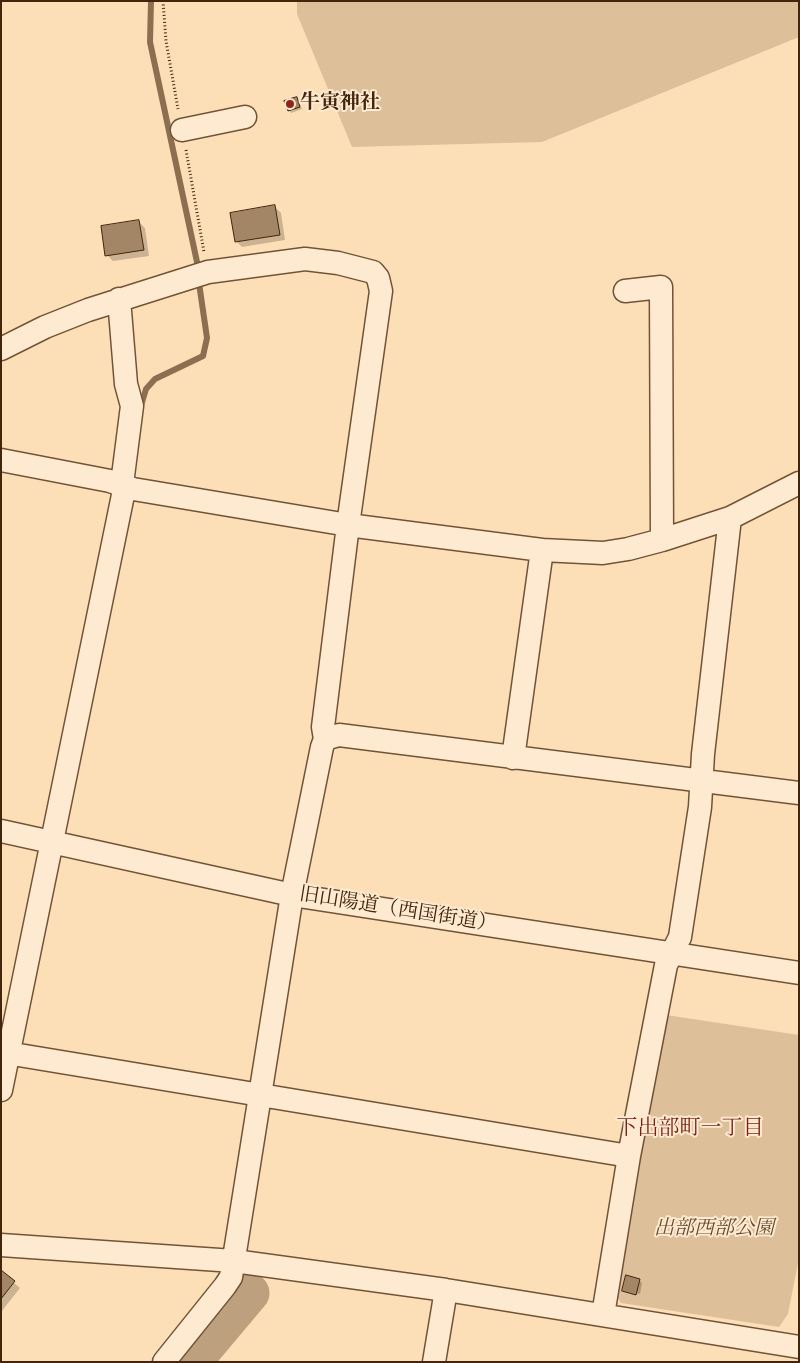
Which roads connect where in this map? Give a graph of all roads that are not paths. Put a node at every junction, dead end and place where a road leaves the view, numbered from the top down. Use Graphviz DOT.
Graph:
graph roads {
  1 [pos="244,118"];
  2 [pos="182,130"];
  3 [pos="625,291"];
  4 [pos="119,299"];
  5 [pos="1,349"];
  6 [pos="1,460"];
  7 [pos="799,483"];
  8 [pos="123,486"];
  9 [pos="730,518"];
  10 [pos="348,525"];
  11 [pos="662,540"];
  12 [pos="542,550"];
  13 [pos="325,739"];
  14 [pos="514,758"];
  15 [pos="702,781"];
  16 [pos="799,793"];
  17 [pos="1,832"];
  18 [pos="52,842"];
  19 [pos="292,895"];
  20 [pos="672,953"];
  21 [pos="799,973"];
  22 [pos="5,1052"];
  23 [pos="1,1090"];
  24 [pos="259,1094"];
  25 [pos="629,1156"];
  26 [pos="1,1245"];
  27 [pos="234,1261"];
  28 [pos="446,1290"];
  29 [pos="603,1315"];
  30 [pos="799,1349"];
  31 [pos="164,1362"];
  32 [pos="434,1362"];
  33 [pos="796,1362"];
  1 -- 2 [label="street"];
  3 -- 11 [label="street"];
  4 -- 5 [label="street"];
  4 -- 8 [label="street"];
  4 -- 10 [label="street"];
  6 -- 8 [label="street"];
  7 -- 9 [label="street"];
  8 -- 10 [label="street"];
  8 -- 18 [label="street"];
  9 -- 11 [label="street"];
  9 -- 15 [label="street"];
  10 -- 12 [label="street"];
  10 -- 13 [label="street"];
  11 -- 12 [label="street"];
  12 -- 14 [label="street"];
  13 -- 14 [label="street"];
  13 -- 19 [label="street"];
  14 -- 15 [label="street"];
  15 -- 16 [label="street"];
  15 -- 20 [label="street"];
  17 -- 18 [label="street, 旧山陽道（西国街道）"];
  18 -- 19 [label="street, 旧山陽道（西国街道）"];
  18 -- 22 [label="street"];
  19 -- 20 [label="street, 旧山陽道（西国街道）"];
  19 -- 24 [label="street"];
  20 -- 21 [label="street, 旧山陽道（西国街道）"];
  20 -- 25 [label="street"];
  22 -- 23 [label="street"];
  22 -- 24 [label="street"];
  24 -- 25 [label="street"];
  24 -- 27 [label="street"];
  25 -- 29 [label="street"];
  26 -- 27 [label="street"];
  27 -- 28 [label="street"];
  27 -- 31 [label="street"];
  28 -- 29 [label="street"];
  28 -- 32 [label="street"];
  29 -- 30 [label="street"];
  30 -- 33 [label="street"];
}
